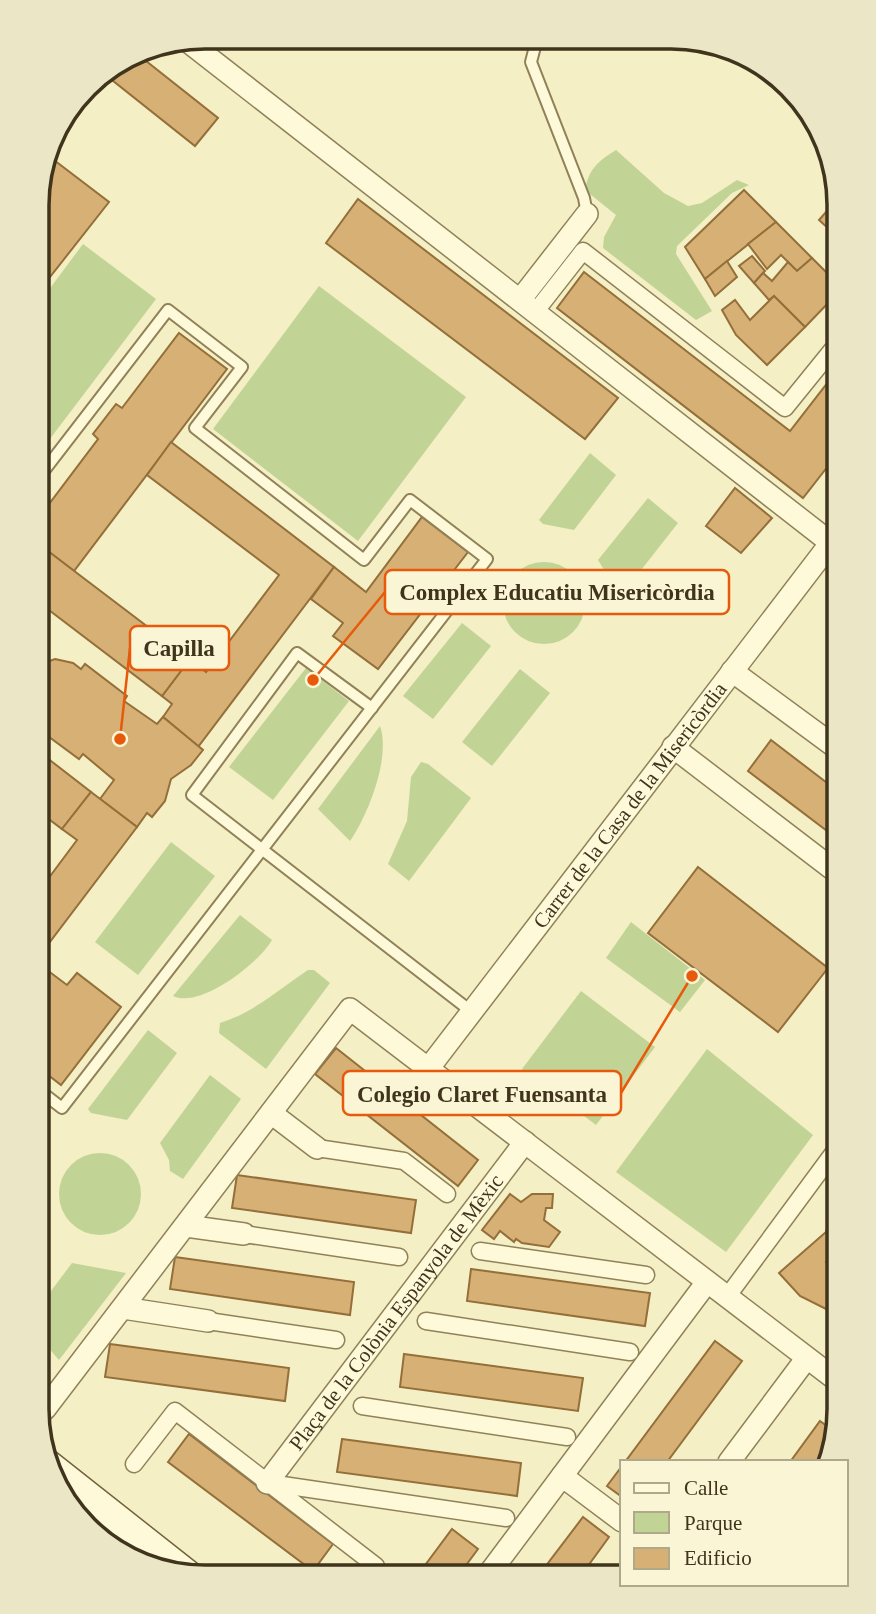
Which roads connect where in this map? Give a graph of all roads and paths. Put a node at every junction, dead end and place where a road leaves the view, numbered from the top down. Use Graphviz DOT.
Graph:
graph roads {
  1 [pos="198,49"];
  2 [pos="534,49"];
  3 [pos="587,214"];
  4 [pos="528,306"];
  5 [pos="827,356"];
  6 [pos="49,464"];
  7 [pos="827,538"];
  8 [pos="827,548"];
  9 [pos="732,671"];
  10 [pos="372,708"];
  11 [pos="827,741"];
  12 [pos="673,747"];
  13 [pos="262,850"];
  14 [pos="827,865"];
  15 [pos="471,1012"];
  16 [pos="428,1069"];
  17 [pos="49,1098"];
  18 [pos="271,1113"];
  19 [pos="525,1142"];
  20 [pos="317,1148"];
  21 [pos="827,1162"];
  22 [pos="447,1194"];
  23 [pos="186,1226"];
  24 [pos="244,1234"];
  25 [pos="480,1251"];
  26 [pos="399,1257"];
  27 [pos="646,1275"];
  28 [pos="707,1282"];
  29 [pos="727,1297"];
  30 [pos="122,1308"];
  31 [pos="208,1321"];
  32 [pos="426,1321"];
  33 [pos="336,1340"];
  34 [pos="630,1352"];
  35 [pos="806,1359"];
  36 [pos="827,1374"];
  37 [pos="49,1405"];
  38 [pos="362,1406"];
  39 [pos="567,1437"];
  40 [pos="730,1460"];
  41 [pos="134,1464"];
  42 [pos="562,1476"];
  43 [pos="67,1481"];
  44 [pos="267,1483"];
  45 [pos="506,1518"];
  46 [pos="620,1520"];
  47 [pos="165,1560"];
  48 [pos="375,1565"];
  49 [pos="496,1565"];
  1 -- 4 [label="street"];
  2 -- 3 [label="lane"];
  3 -- 4 [label="street"];
  4 -- 5 [label="street"];
  4 -- 7 [label="street"];
  6 -- 10 [label="lane"];
  8 -- 9 [label="street, Carrer de la Casa de la Misericòrdia"];
  9 -- 11 [label="street"];
  9 -- 12 [label="street, Carrer de la Casa de la Misericòrdia"];
  10 -- 13 [label="lane"];
  10 -- 13 [label="lane"];
  12 -- 14 [label="street"];
  12 -- 15 [label="street, Carrer de la Casa de la Misericòrdia"];
  13 -- 15 [label="lane"];
  13 -- 17 [label="lane"];
  15 -- 16 [label="street, Carrer de la Casa de la Misericòrdia"];
  16 -- 18 [label="street"];
  16 -- 19 [label="street"];
  18 -- 20 [label="street, Plaça de la Colònia Espanyola de Mèxic"];
  18 -- 23 [label="street"];
  19 -- 28 [label="street"];
  19 -- 44 [label="street, Plaça de la Colònia Espanyola de Mèxic"];
  20 -- 22 [label="street, Plaça de la Colònia Espanyola de Mèxic"];
  21 -- 29 [label="street"];
  23 -- 24 [label="street, Plaça de la Colònia Espanyola de Mèxic"];
  23 -- 30 [label="street"];
  24 -- 26 [label="street, Plaça de la Colònia Espanyola de Mèxic"];
  25 -- 27 [label="street, Plaça de la Colònia Espanyola de Mèxic"];
  28 -- 29 [label="street"];
  28 -- 42 [label="street"];
  29 -- 35 [label="street"];
  30 -- 31 [label="street, Plaça de la Colònia Espanyola de Mèxic"];
  30 -- 37 [label="street"];
  31 -- 33 [label="street, Plaça de la Colònia Espanyola de Mèxic"];
  32 -- 34 [label="street, Plaça de la Colònia Espanyola de Mèxic"];
  35 -- 36 [label="street"];
  35 -- 40 [label="street"];
  38 -- 39 [label="street, Plaça de la Colònia Espanyola de Mèxic"];
  41 -- 44 [label="street"];
  42 -- 46 [label="street"];
  42 -- 49 [label="street"];
  43 -- 47 [label="main road"];
  44 -- 45 [label="street"];
  44 -- 48 [label="street"];
}
